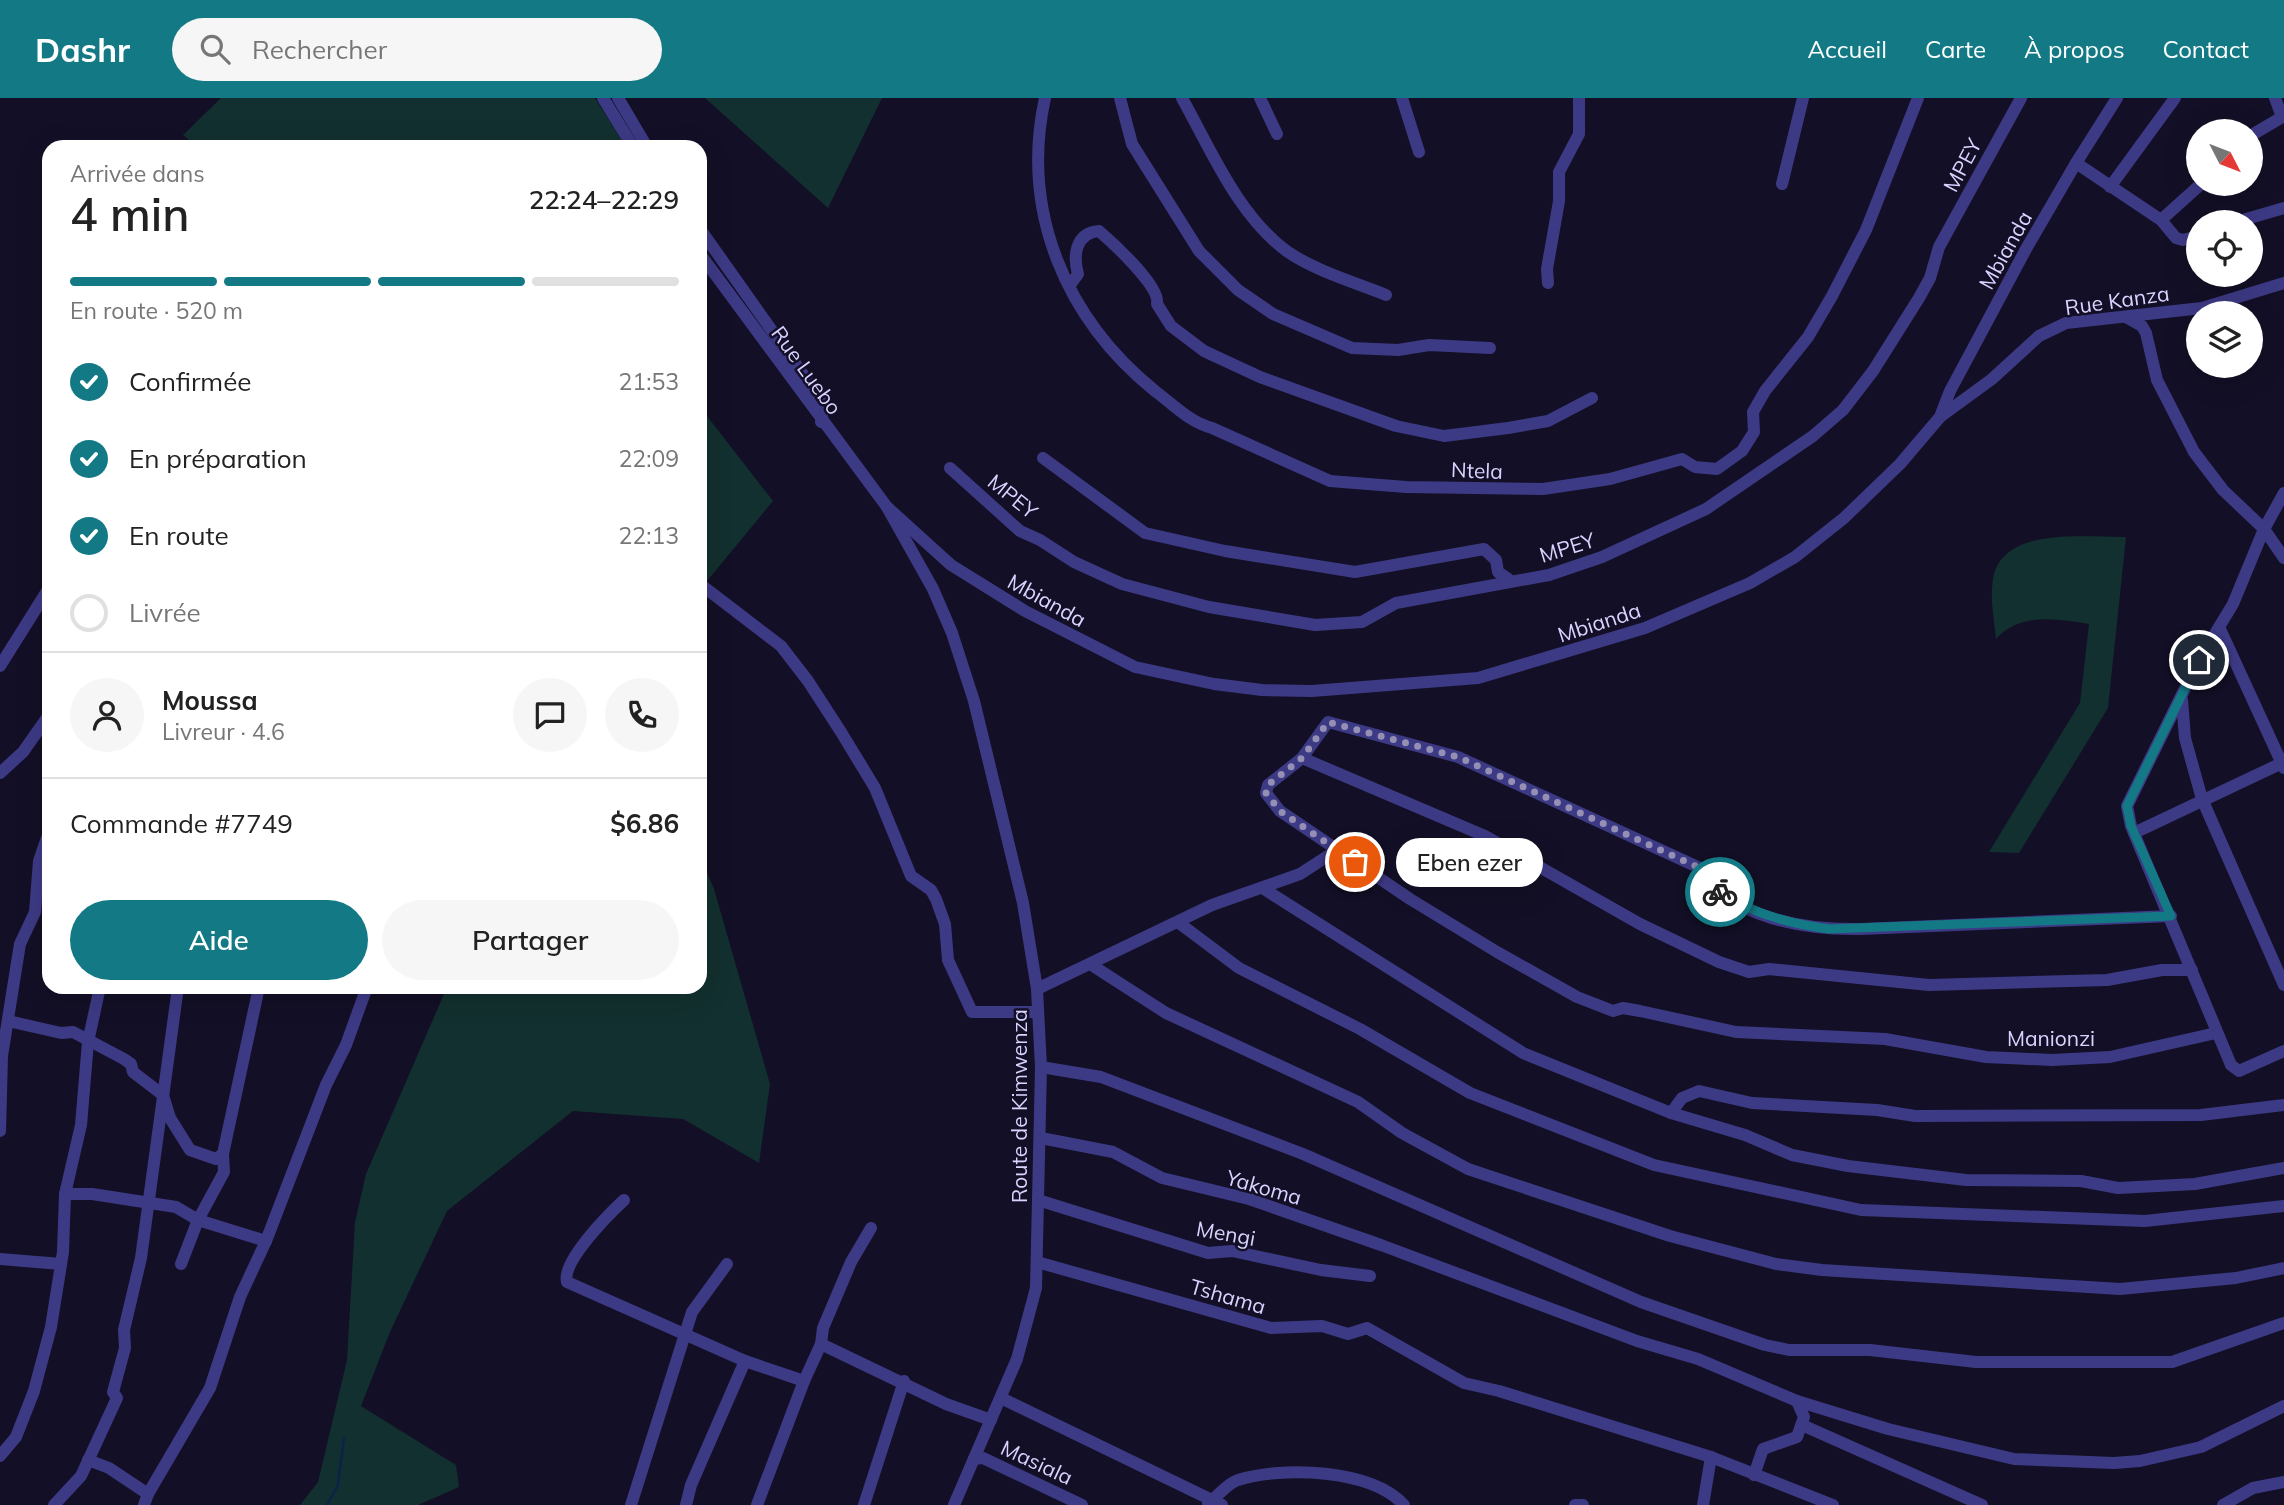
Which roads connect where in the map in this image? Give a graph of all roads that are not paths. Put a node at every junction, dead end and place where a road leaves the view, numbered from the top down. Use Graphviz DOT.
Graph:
graph roads {
  1 [pos="603,98"];
  2 [pos="618,98"];
  3 [pos="1045,98"];
  4 [pos="1120,98"];
  5 [pos="1182,98"];
  6 [pos="1260,98"];
  7 [pos="1402,98"];
  8 [pos="1579,98"];
  9 [pos="1803,98"];
  10 [pos="1918,98"];
  11 [pos="2021,98"];
  12 [pos="2118,98"];
  13 [pos="2175,98"];
  14 [pos="2275,98"];
  15 [pos="2283,116"];
  16 [pos="2263,128"];
  17 [pos="1277,134"];
  18 [pos="629,140"];
  19 [pos="643,140"];
  20 [pos="1419,152"];
  21 [pos="2076,163"];
  22 [pos="1782,184"];
  23 [pos="2109,187"];
  24 [pos="2188,196"];
  25 [pos="2284,208"];
  26 [pos="2263,214"];
  27 [pos="2161,220"];
  28 [pos="707,239"];
  29 [pos="2186,239"];
  30 [pos="707,264"];
  31 [pos="1548,283"];
  32 [pos="2284,283"];
  33 [pos="1070,285"];
  34 [pos="1386,295"];
  35 [pos="2126,317"];
  36 [pos="1490,348"];
  37 [pos="1592,398"];
  38 [pos="1940,417"];
  39 [pos="821,422"];
  40 [pos="1043,458"];
  41 [pos="950,468"];
  42 [pos="2284,493"];
  43 [pos="887,507"];
  44 [pos="2264,529"];
  45 [pos="2284,558"];
  46 [pos="1511,580"];
  47 [pos="707,589"];
  48 [pos="42,599"];
  49 [pos="2220,629"];
  50 [pos="0,666"];
  51 [pos="2182,700"];
  52 [pos="42,726"];
  53 [pos="1302,758"];
  54 [pos="2283,765"];
  55 [pos="0,773"];
  56 [pos="2202,799"];
  57 [pos="2134,833"];
  58 [pos="1337,850"];
  59 [pos="42,852"];
  60 [pos="1264,889"];
  61 [pos="2171,916"];
  62 [pos="1179,923"];
  63 [pos="1090,964"];
  64 [pos="2192,970"];
  65 [pos="2284,985"];
  66 [pos="1037,989"];
  67 [pos="98,994"];
  68 [pos="177,994"];
  69 [pos="258,994"];
  70 [pos="364,994"];
  71 [pos="1038,1012"];
  72 [pos="8,1021"];
  73 [pos="2216,1033"];
  74 [pos="88,1042"];
  75 [pos="2284,1051"];
  76 [pos="1041,1067"];
  77 [pos="163,1095"];
  78 [pos="1,1096"];
  79 [pos="2284,1105"];
  80 [pos="1671,1113"];
  81 [pos="0,1130"];
  82 [pos="1041,1138"];
  83 [pos="223,1154"];
  84 [pos="2284,1168"];
  85 [pos="65,1194"];
  86 [pos="624,1200"];
  87 [pos="1038,1200"];
  88 [pos="146,1202"];
  89 [pos="2284,1206"];
  90 [pos="198,1220"];
  91 [pos="871,1228"];
  92 [pos="266,1241"];
  93 [pos="0,1259"];
  94 [pos="1037,1262"];
  95 [pos="61,1264"];
  96 [pos="181,1264"];
  97 [pos="727,1264"];
  98 [pos="2284,1268"];
  99 [pos="1370,1276"];
  100 [pos="2284,1323"];
  101 [pos="683,1335"];
  102 [pos="821,1345"];
  103 [pos="745,1360"];
  104 [pos="804,1381"];
  105 [pos="904,1381"];
  106 [pos="1001,1398"];
  107 [pos="1797,1401"];
  108 [pos="2284,1406"];
  109 [pos="991,1420"];
  110 [pos="1802,1425"];
  111 [pos="0,1456"];
  112 [pos="1711,1457"];
  113 [pos="974,1459"];
  114 [pos="88,1460"];
  115 [pos="1754,1475"];
  116 [pos="2284,1482"];
  117 [pos="146,1500"];
  118 [pos="1213,1504"];
  119 [pos="54,1505"];
  120 [pos="631,1505"];
  121 [pos="686,1505"];
  122 [pos="757,1505"];
  123 [pos="864,1505"];
  124 [pos="954,1505"];
  125 [pos="1082,1505"];
  126 [pos="1404,1505"];
  127 [pos="1575,1505"];
  128 [pos="1583,1505"];
  129 [pos="1703,1505"];
  130 [pos="1833,1505"];
  131 [pos="1982,1505"];
  132 [pos="2223,1505"];
  1 -- 18 [label="street"];
  2 -- 19 [label="street"];
  3 -- 33 [label="street, Ntela"];
  4 -- 36 [label="street"];
  5 -- 34 [label="street"];
  6 -- 17 [label="street"];
  7 -- 20 [label="street"];
  8 -- 31 [label="street"];
  9 -- 22 [label="street"];
  10 -- 33 [label="street, Ntela"];
  11 -- 46 [label="street, MPEY"];
  12 -- 21 [label="street, Mbianda"];
  13 -- 23 [label="street"];
  14 -- 15 [label="street"];
  15 -- 16 [label="street"];
  21 -- 23 [label="street"];
  21 -- 38 [label="street, Mbianda"];
  23 -- 27 [label="street"];
  24 -- 27 [label="street"];
  25 -- 26 [label="street"];
  27 -- 29 [label="street"];
  28 -- 39 [label="street"];
  30 -- 39 [label="street, Rue Luebo"];
  32 -- 35 [label="street, Rue Kanza"];
  33 -- 37 [label="street"];
  35 -- 38 [label="street, Rue Kanza"];
  35 -- 44 [label="street"];
  38 -- 43 [label="street, Mbianda"];
  39 -- 43 [label="street, Rue Luebo"];
  40 -- 46 [label="street"];
  41 -- 46 [label="street, MPEY"];
  42 -- 44 [label="street"];
  43 -- 66 [label="street, Route de Kimwenza"];
  44 -- 45 [label="street"];
  44 -- 49 [label="street"];
  47 -- 71 [label="street"];
  48 -- 50 [label="street"];
  49 -- 51 [label="street"];
  49 -- 54 [label="street"];
  51 -- 56 [label="street"];
  51 -- 57 [label="street"];
  52 -- 55 [label="street"];
  53 -- 58 [label="street, Manionzi"];
  53 -- 61 [label="street"];
  53 -- 64 [label="street"];
  54 -- 56 [label="street"];
  56 -- 57 [label="street"];
  56 -- 65 [label="street"];
  57 -- 61 [label="street"];
  58 -- 60 [label="street"];
  58 -- 73 [label="street, Manionzi"];
  59 -- 72 [label="street"];
  60 -- 62 [label="street"];
  60 -- 80 [label="street"];
  61 -- 64 [label="street"];
  62 -- 63 [label="street"];
  62 -- 89 [label="street"];
  63 -- 66 [label="street"];
  63 -- 98 [label="street"];
  64 -- 73 [label="street"];
  66 -- 71 [label="street, Route de Kimwenza"];
  67 -- 74 [label="street"];
  68 -- 77 [label="street"];
  69 -- 83 [label="street"];
  70 -- 92 [label="street"];
  71 -- 76 [label="street, Route de Kimwenza"];
  72 -- 74 [label="street"];
  72 -- 78 [label="street"];
  73 -- 75 [label="street"];
  74 -- 77 [label="street"];
  74 -- 85 [label="street"];
  76 -- 82 [label="street, Route de Kimwenza"];
  76 -- 100 [label="street"];
  77 -- 83 [label="street"];
  77 -- 88 [label="street"];
  78 -- 81 [label="street"];
  79 -- 80 [label="street"];
  80 -- 84 [label="street"];
  82 -- 87 [label="street, Route de Kimwenza"];
  82 -- 107 [label="street, Yakoma"];
  83 -- 90 [label="street"];
  85 -- 88 [label="street"];
  85 -- 95 [label="street"];
  86 -- 101 [label="street"];
  87 -- 94 [label="street, Route de Kimwenza"];
  87 -- 99 [label="street, Mengi"];
  88 -- 90 [label="street"];
  88 -- 114 [label="street"];
  90 -- 92 [label="street"];
  90 -- 96 [label="street"];
  91 -- 102 [label="street"];
  92 -- 117 [label="street"];
  93 -- 95 [label="street"];
  94 -- 106 [label="street, Route de Kimwenza"];
  94 -- 112 [label="street, Tshama"];
  95 -- 111 [label="street"];
  97 -- 101 [label="street"];
  101 -- 103 [label="street"];
  101 -- 120 [label="street"];
  102 -- 104 [label="street"];
  102 -- 105 [label="street"];
  103 -- 104 [label="street"];
  103 -- 121 [label="street"];
  104 -- 122 [label="street"];
  105 -- 109 [label="street"];
  105 -- 123 [label="street"];
  106 -- 109 [label="street, Route de Kimwenza"];
  106 -- 118 [label="street"];
  107 -- 108 [label="street, Yakoma"];
  107 -- 110 [label="street"];
  109 -- 113 [label="street, Route de Kimwenza"];
  110 -- 115 [label="street"];
  110 -- 131 [label="street"];
  112 -- 115 [label="street, Tshama"];
  112 -- 129 [label="street"];
  113 -- 124 [label="street, Route de Kimwenza"];
  113 -- 125 [label="street, Masiala"];
  114 -- 117 [label="street"];
  114 -- 119 [label="street"];
  115 -- 130 [label="street, Tshama"];
  116 -- 132 [label="street"];
  118 -- 126 [label="street"];
  127 -- 128 [label="street"];
}
